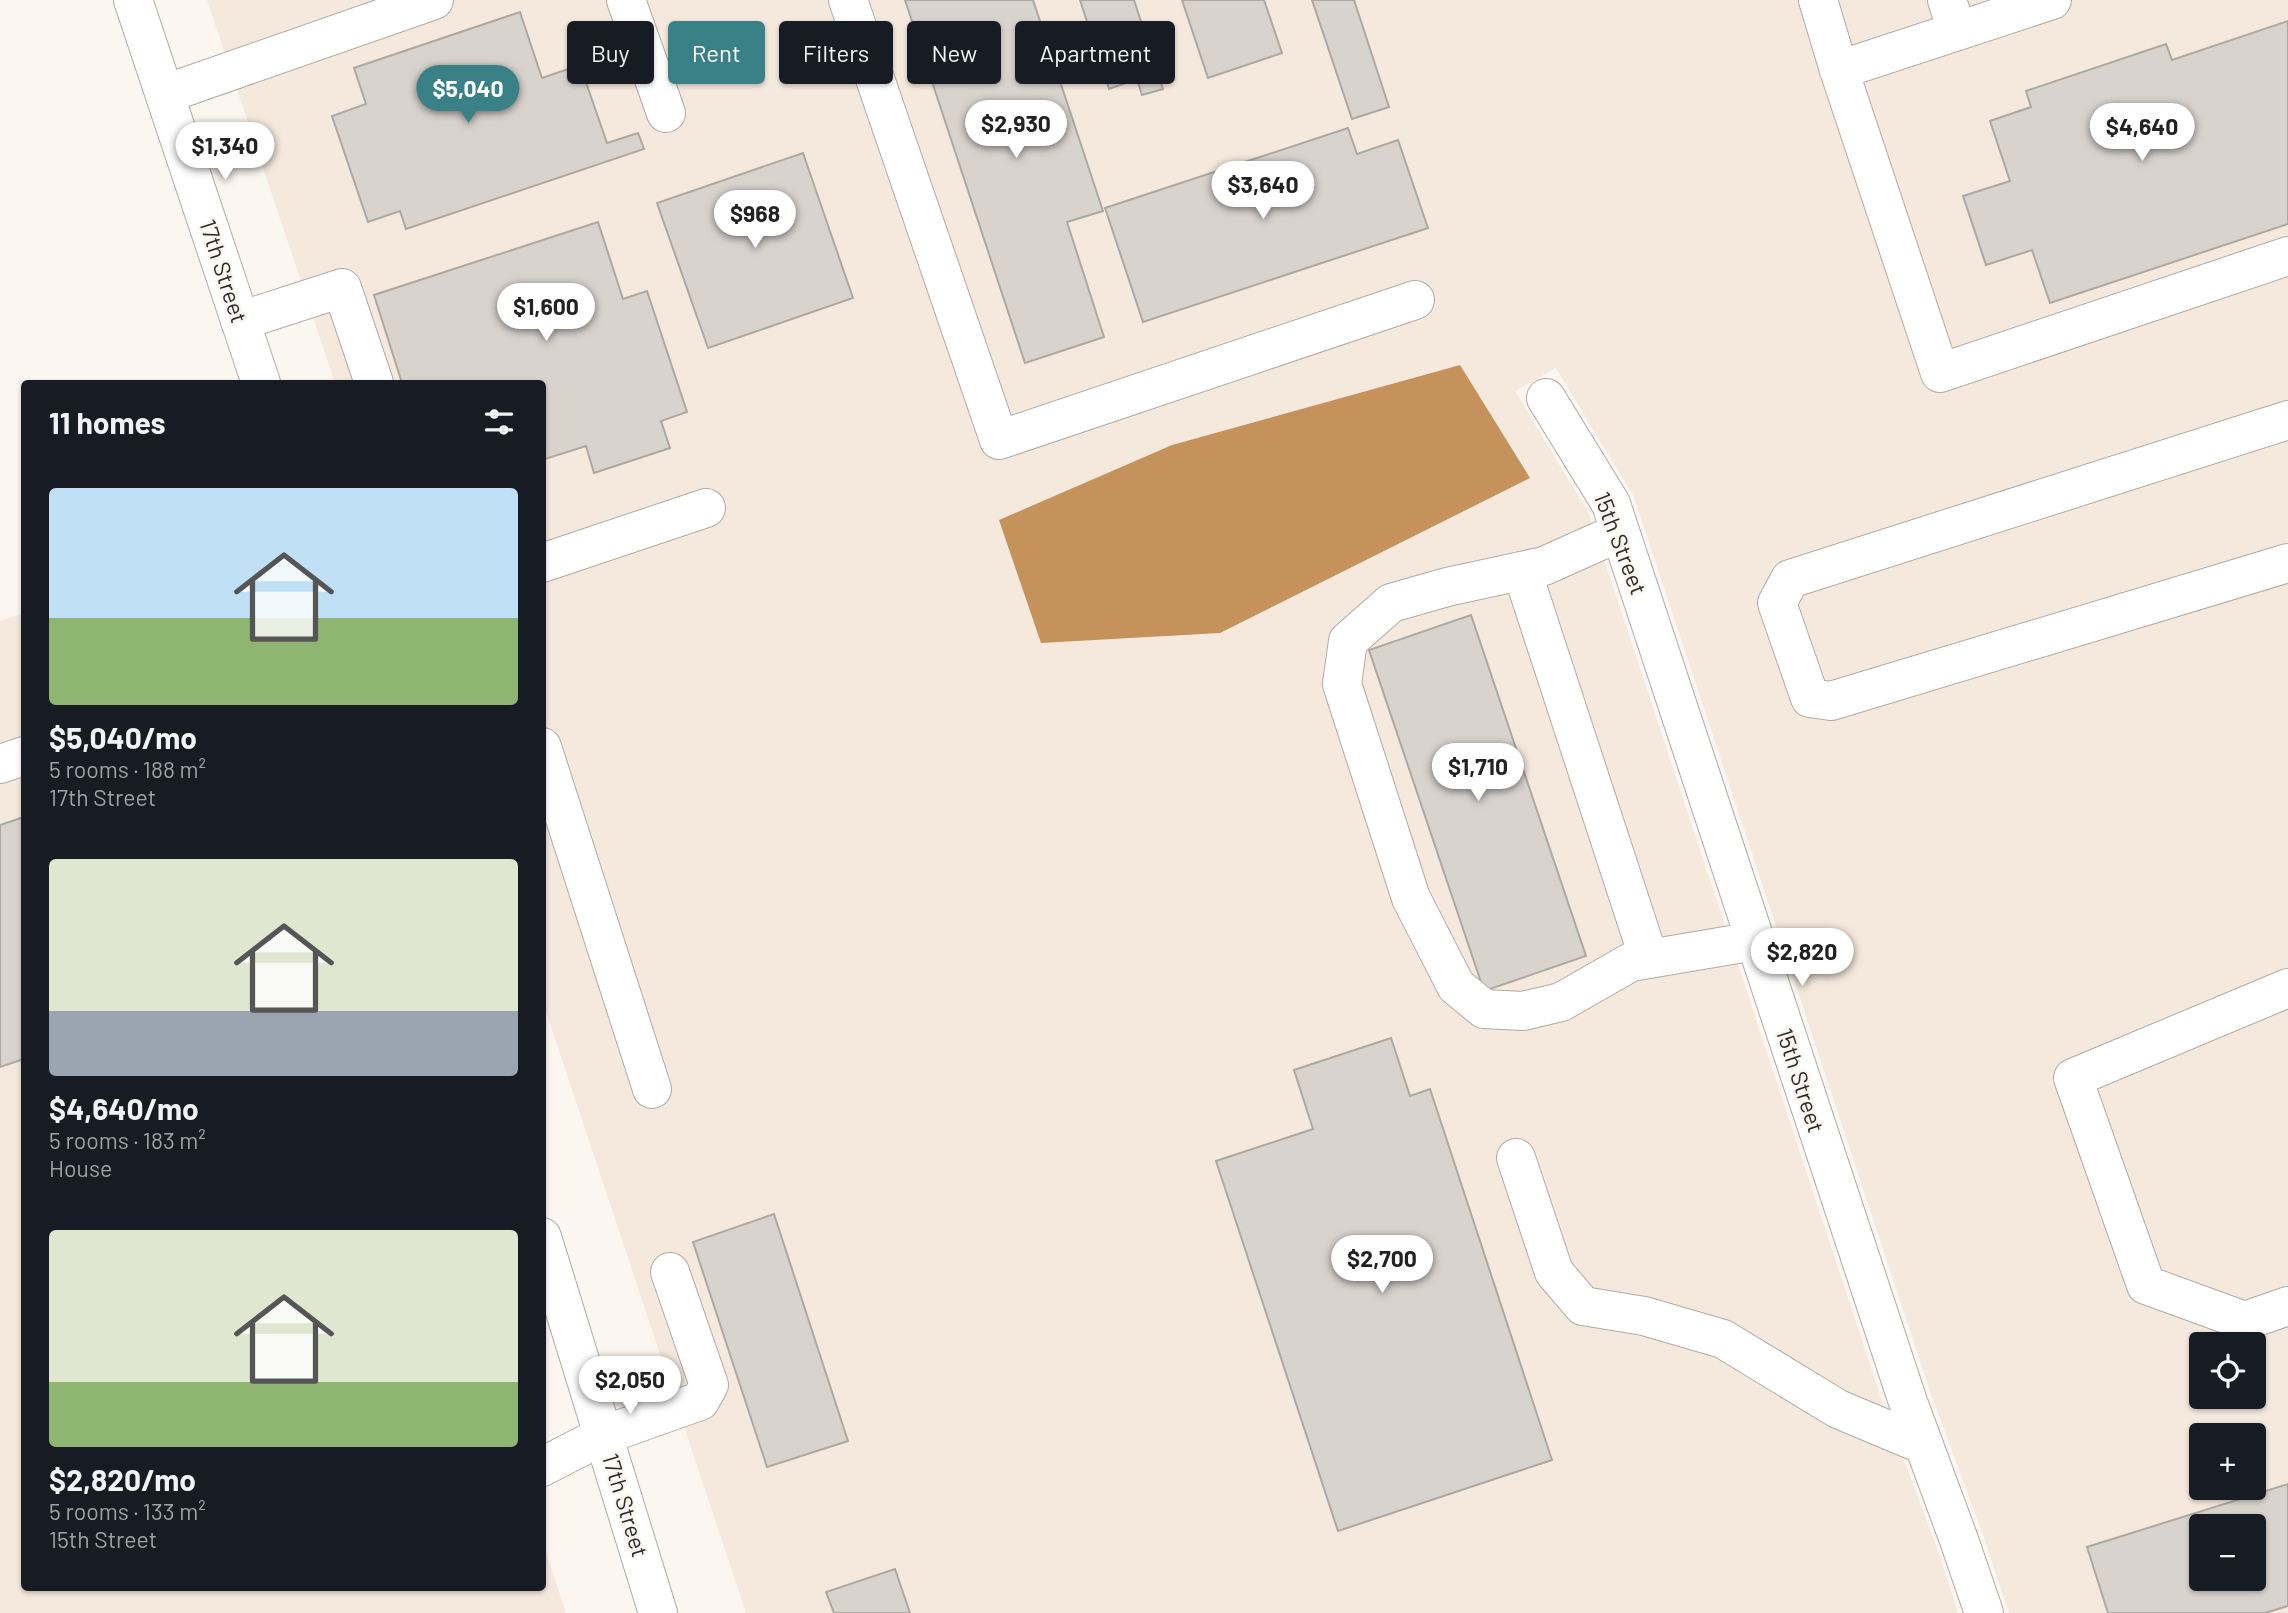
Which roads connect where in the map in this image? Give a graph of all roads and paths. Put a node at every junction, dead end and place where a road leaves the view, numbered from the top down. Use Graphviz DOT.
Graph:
graph roads {
  1 [pos="133,0"];
  2 [pos="434,0"];
  3 [pos="626,0"];
  4 [pos="848,0"];
  5 [pos="1818,0"];
  6 [pos="2052,0"];
  7 [pos="1952,16"];
  8 [pos="1839,70"];
  9 [pos="165,94"];
  10 [pos="666,113"];
  11 [pos="2288,256"];
  12 [pos="1415,300"];
  13 [pos="240,321"];
  14 [pos="260,380"];
  15 [pos="373,380"];
  16 [pos="1546,398"];
  17 [pos="2288,420"];
  18 [pos="706,508"];
  19 [pos="1620,532"];
  20 [pos="546,562"];
  21 [pos="2288,563"];
  22 [pos="1522,570"];
  23 [pos="21,757"];
  24 [pos="546,759"];
  25 [pos="0,764"];
  26 [pos="1755,941"];
  27 [pos="1649,959"];
  28 [pos="2288,988"];
  29 [pos="652,1089"];
  30 [pos="1516,1158"];
  31 [pos="546,1250"];
  32 [pos="670,1272"];
  33 [pos="2288,1307"];
  34 [pos="604,1435"];
  35 [pos="1924,1445"];
  36 [pos="546,1464"];
  37 [pos="658,1613"];
  38 [pos="1983,1613"];
  1 -- 9 [label="street, 17th Street"];
  2 -- 9 [label="street"];
  3 -- 10 [label="street"];
  4 -- 12 [label="street"];
  5 -- 8 [label="street"];
  6 -- 7 [label="street"];
  7 -- 8 [label="street"];
  8 -- 11 [label="street"];
  9 -- 13 [label="street, 17th Street"];
  13 -- 14 [label="street, 17th Street"];
  13 -- 15 [label="street"];
  16 -- 19 [label="street, 15th Street"];
  17 -- 21 [label="street"];
  18 -- 20 [label="street"];
  19 -- 22 [label="street"];
  19 -- 26 [label="street, 15th Street"];
  22 -- 27 [label="street"];
  22 -- 27 [label="street"];
  23 -- 25 [label="street"];
  24 -- 29 [label="street"];
  26 -- 27 [label="street"];
  26 -- 35 [label="street, 15th Street"];
  28 -- 33 [label="street"];
  30 -- 35 [label="street"];
  31 -- 34 [label="street, 17th Street"];
  32 -- 34 [label="street"];
  34 -- 36 [label="street"];
  34 -- 37 [label="street, 17th Street"];
  35 -- 38 [label="street, 15th Street"];
}
